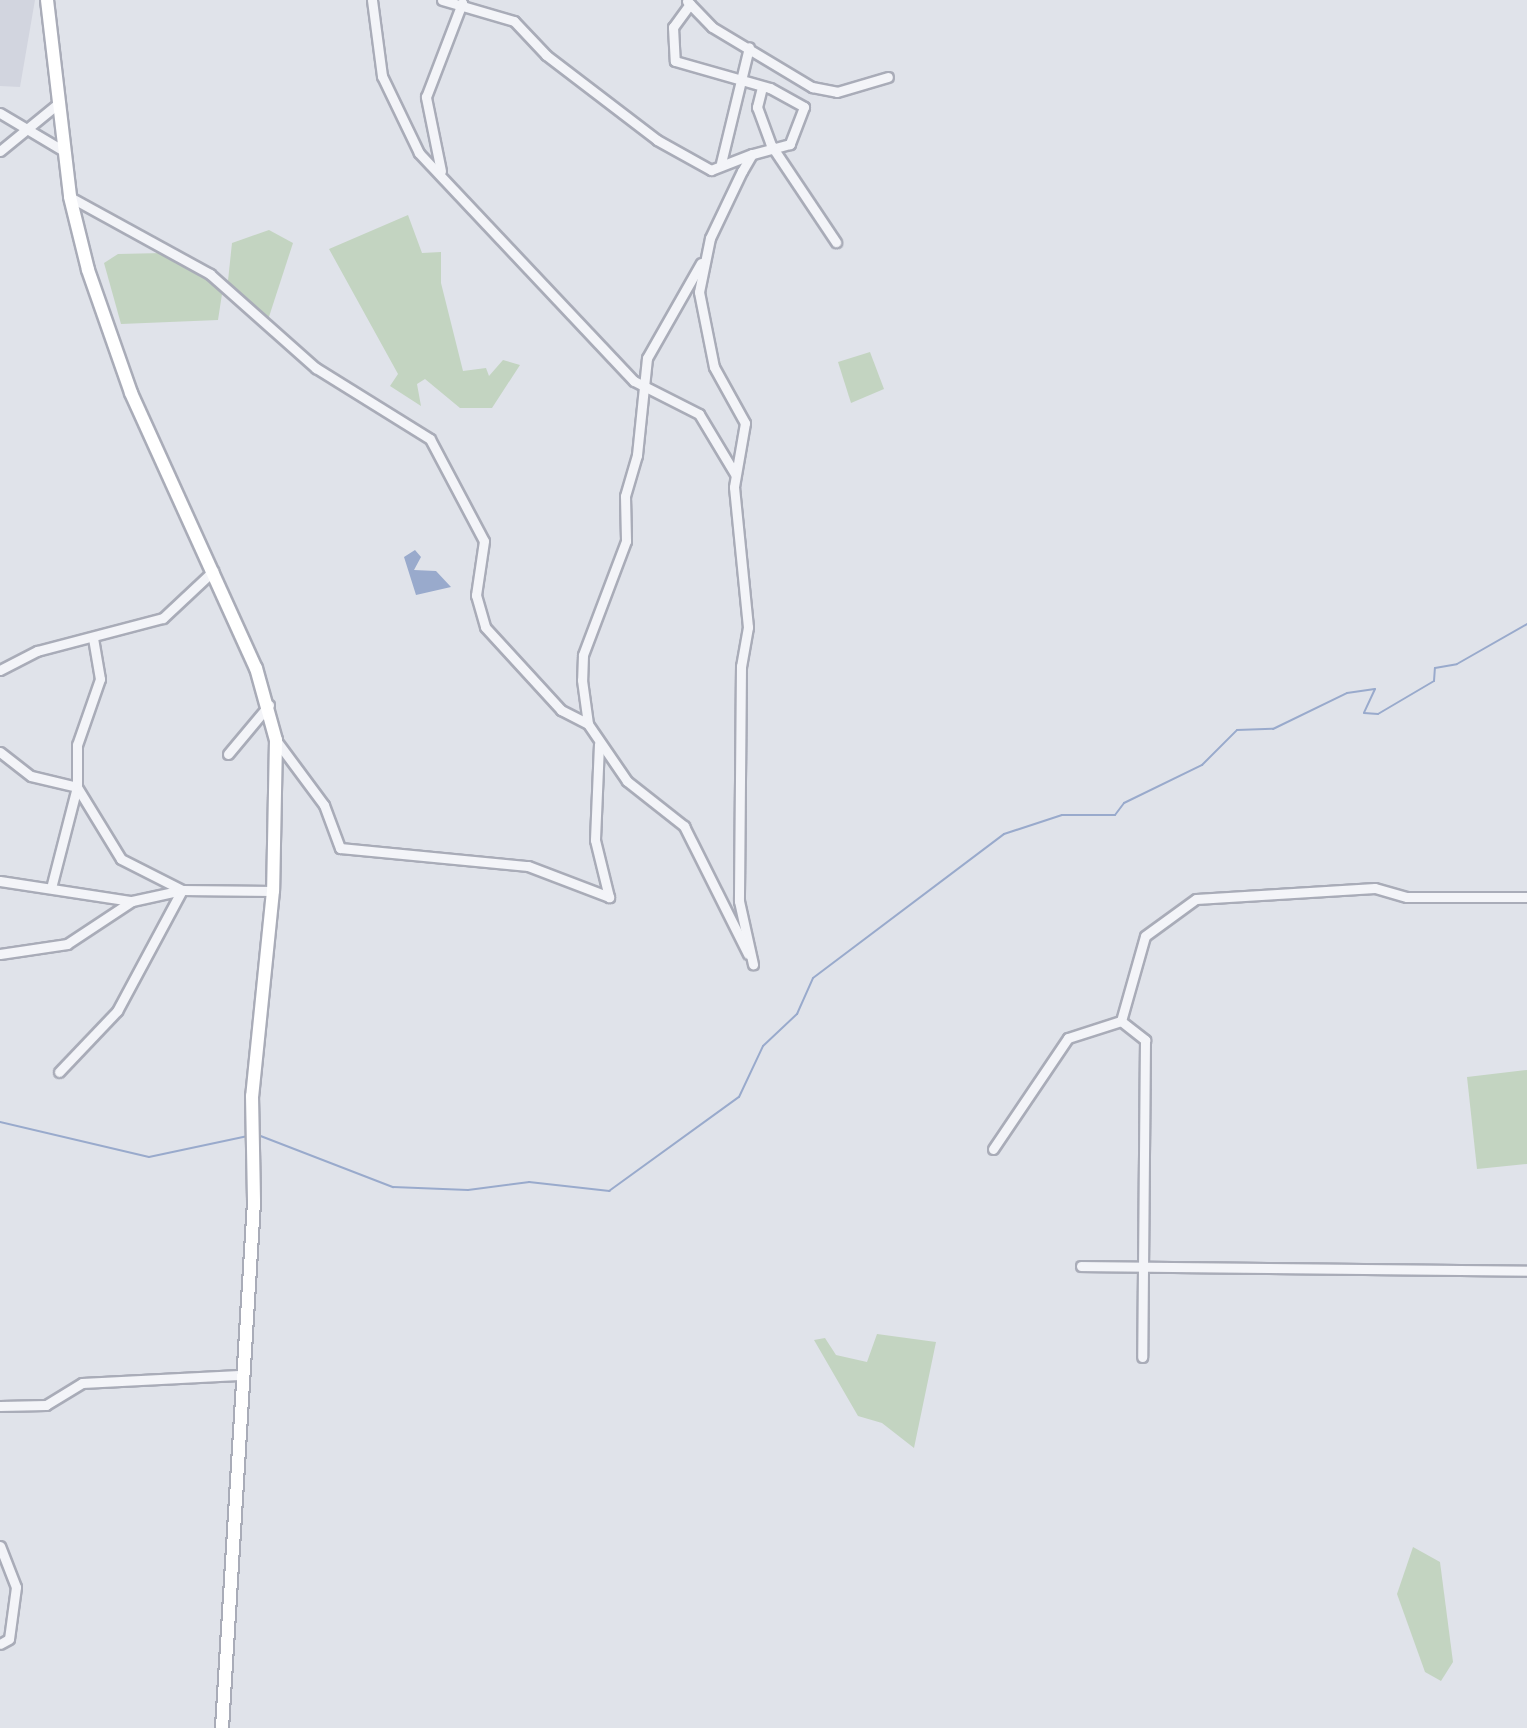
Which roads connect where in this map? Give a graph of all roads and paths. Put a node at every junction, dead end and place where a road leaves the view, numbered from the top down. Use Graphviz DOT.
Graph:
graph roads {
  1 [pos="47,0"];
  2 [pos="372,0"];
  3 [pos="442,0"];
  4 [pos="688,2"];
  5 [pos="462,3"];
  6 [pos="749,47"];
  7 [pos="888,77"];
  8 [pos="739,83"];
  9 [pos="762,87"];
  10 [pos="60,102"];
  11 [pos="0,113"];
  12 [pos="21,129"];
  13 [pos="771,145"];
  14 [pos="0,151"];
  15 [pos="64,151"];
  16 [pos="752,154"];
  17 [pos="721,163"];
  18 [pos="442,175"];
  19 [pos="70,197"];
  20 [pos="836,242"];
  21 [pos="704,260"];
  22 [pos="642,384"];
  23 [pos="736,474"];
  24 [pos="213,571"];
  25 [pos="93,638"];
  26 [pos="0,670"];
  27 [pos="269,705"];
  28 [pos="588,724"];
  29 [pos="276,740"];
  30 [pos="599,743"];
  31 [pos="0,752"];
  32 [pos="228,754"];
  33 [pos="77,787"];
  34 [pos="0,881"];
  35 [pos="51,888"];
  36 [pos="182,890"];
  37 [pos="273,891"];
  38 [pos="1527,897"];
  39 [pos="132,901"];
  40 [pos="0,954"];
  41 [pos="1121,1021"];
  42 [pos="59,1072"];
  43 [pos="993,1149"];
  44 [pos="1081,1266"];
  45 [pos="1143,1267"];
  46 [pos="1527,1271"];
  47 [pos="1142,1357"];
  48 [pos="239,1375"];
  49 [pos="0,1406"];
  50 [pos="0,1546"];
  51 [pos="0,1644"];
  52 [pos="222,1728"];
  1 -- 10 [label="street"];
  2 -- 18 [label="street"];
  3 -- 5 [label="street"];
  4 -- 6 [label="street"];
  4 -- 8 [label="street"];
  5 -- 17 [label="street"];
  5 -- 18 [label="street"];
  6 -- 7 [label="street"];
  6 -- 8 [label="street"];
  8 -- 9 [label="street"];
  8 -- 17 [label="street"];
  9 -- 13 [label="street"];
  9 -- 13 [label="street"];
  10 -- 12 [label="street"];
  10 -- 15 [label="street"];
  11 -- 12 [label="street"];
  12 -- 14 [label="street"];
  12 -- 15 [label="street"];
  13 -- 16 [label="street"];
  13 -- 20 [label="street"];
  15 -- 19 [label="street"];
  16 -- 17 [label="street"];
  16 -- 21 [label="street"];
  18 -- 22 [label="street"];
  19 -- 24 [label="street"];
  19 -- 28 [label="street"];
  21 -- 22 [label="street"];
  21 -- 23 [label="street"];
  22 -- 23 [label="street"];
  22 -- 28 [label="street"];
  23 -- 30 [label="street"];
  24 -- 25 [label="street"];
  24 -- 27 [label="street"];
  25 -- 26 [label="street"];
  25 -- 33 [label="street"];
  27 -- 29 [label="street"];
  27 -- 32 [label="street"];
  28 -- 30 [label="street"];
  29 -- 30 [label="street"];
  29 -- 37 [label="street"];
  31 -- 33 [label="street"];
  33 -- 35 [label="street"];
  33 -- 36 [label="street"];
  34 -- 35 [label="street"];
  35 -- 39 [label="street"];
  36 -- 37 [label="street"];
  36 -- 39 [label="street"];
  36 -- 42 [label="street"];
  37 -- 48 [label="street"];
  38 -- 41 [label="street"];
  39 -- 40 [label="street"];
  41 -- 43 [label="street"];
  41 -- 45 [label="street"];
  44 -- 45 [label="street"];
  45 -- 46 [label="street"];
  45 -- 47 [label="street"];
  48 -- 49 [label="street"];
  48 -- 52 [label="street"];
  50 -- 51 [label="street"];
}
